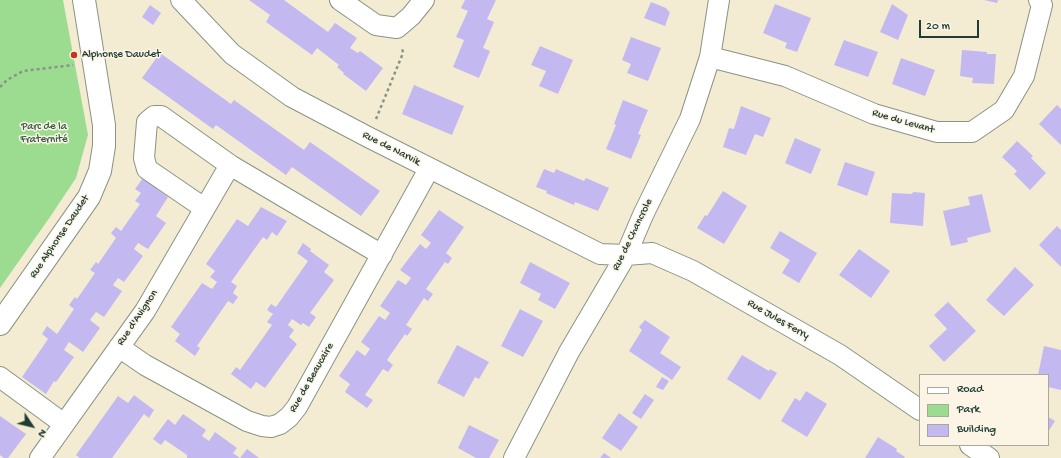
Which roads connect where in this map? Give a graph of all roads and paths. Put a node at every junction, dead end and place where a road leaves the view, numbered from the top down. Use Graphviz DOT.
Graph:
graph roads {
  1 [pos="84,0"];
  2 [pos="181,0"];
  3 [pos="340,0"];
  4 [pos="424,0"];
  5 [pos="719,0"];
  6 [pos="1039,0"];
  7 [pos="397,28"];
  8 [pos="710,57"];
  9 [pos="94,63"];
  10 [pos="0,87"];
  11 [pos="368,138"];
  12 [pos="230,165"];
  13 [pos="429,169"];
  14 [pos="204,208"];
  15 [pos="382,255"];
  16 [pos="626,255"];
  17 [pos="0,324"];
  18 [pos="120,347"];
  19 [pos="0,377"];
  20 [pos="919,409"];
  21 [pos="64,424"];
  22 [pos="971,446"];
  23 [pos="40,458"];
  24 [pos="514,458"];
  25 [pos="989,458"];
  1 -- 9 [label="street, Rue Alphonse Daudet"];
  2 -- 11 [label="street, Rue de Narvik"];
  3 -- 7 [label="street"];
  4 -- 7 [label="street"];
  5 -- 8 [label="street, Rue de Chancrole"];
  6 -- 8 [label="street, Rue du Levant"];
  7 -- 11 [label="path"];
  8 -- 16 [label="street, Rue de Chancrole"];
  9 -- 10 [label="path"];
  9 -- 17 [label="street, Rue Alphonse Daudet"];
  11 -- 13 [label="street, Rue de Narvik"];
  12 -- 14 [label="street, Rue d'Avignon"];
  12 -- 14 [label="street"];
  12 -- 15 [label="street"];
  13 -- 15 [label="street, Rue de Beaucaire"];
  13 -- 16 [label="street, Rue de Narvik"];
  14 -- 18 [label="street, Rue d'Avignon"];
  15 -- 18 [label="street, Rue de Beaucaire"];
  16 -- 20 [label="street, Rue Jules Ferry"];
  16 -- 24 [label="street, Rue de Chancrole"];
  18 -- 21 [label="street, Rue d'Avignon"];
  19 -- 21 [label="street"];
  21 -- 23 [label="street, Rue d'Avignon"];
  22 -- 25 [label="street"];
}
